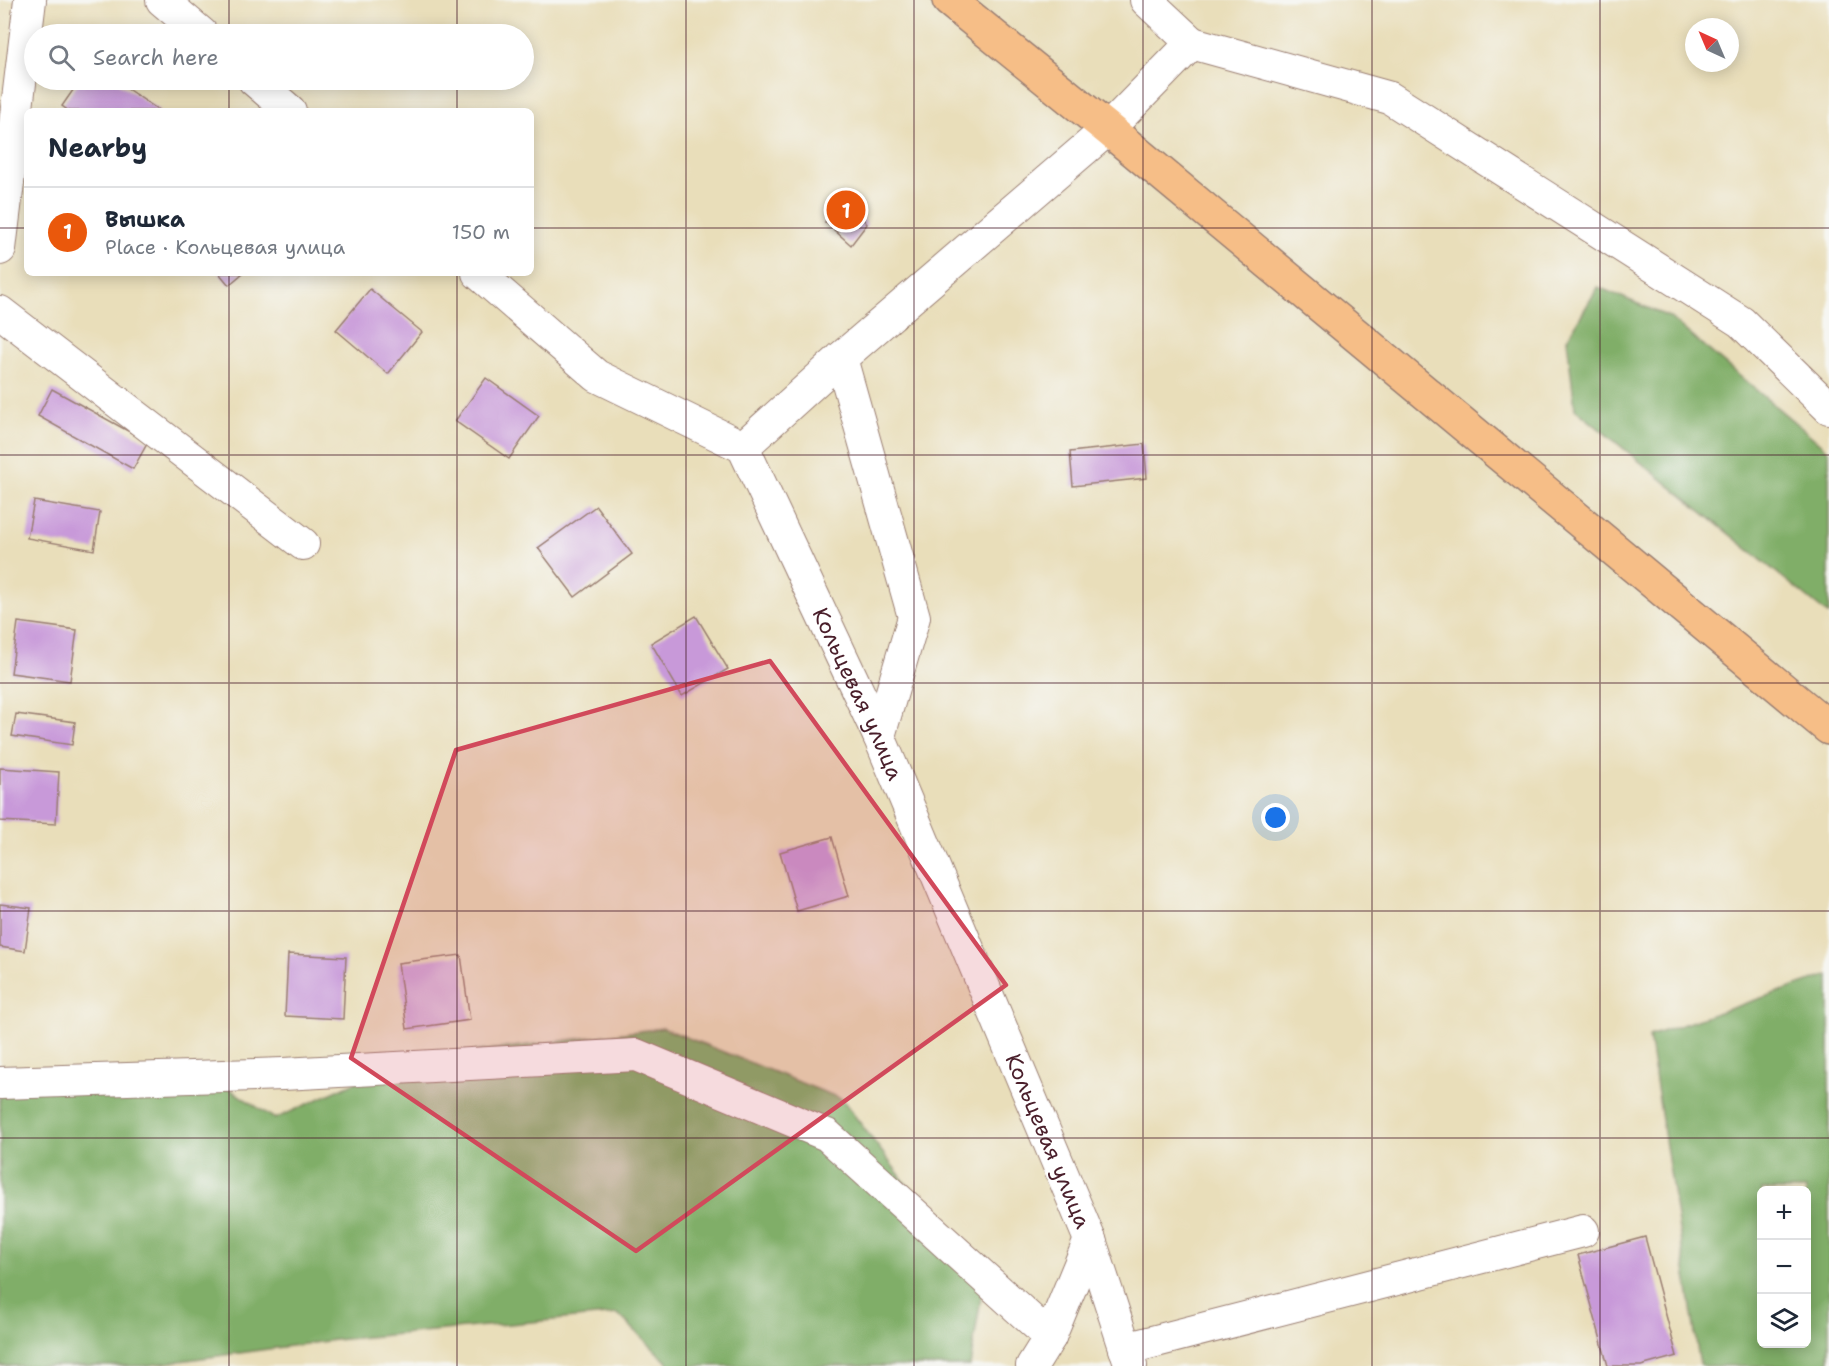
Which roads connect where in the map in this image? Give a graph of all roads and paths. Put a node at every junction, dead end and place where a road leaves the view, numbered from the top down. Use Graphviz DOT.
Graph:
graph roads {
  1 [pos="30,0"];
  2 [pos="162,0"];
  3 [pos="949,0"];
  4 [pos="1146,0"];
  5 [pos="27,24"];
  6 [pos="190,24"];
  7 [pos="1192,43"];
  8 [pos="24,50"];
  9 [pos="266,90"];
  10 [pos="287,108"];
  11 [pos="1108,129"];
  12 [pos="0,249"];
  13 [pos="481,276"];
  14 [pos="0,312"];
  15 [pos="841,358"];
  16 [pos="1829,408"];
  17 [pos="743,447"];
  18 [pos="303,544"];
  19 [pos="1829,728"];
  20 [pos="879,736"];
  21 [pos="0,1083"];
  22 [pos="1583,1231"];
  23 [pos="1090,1240"];
  24 [pos="1050,1337"];
  25 [pos="1128,1358"];
  26 [pos="1032,1366"];
  1 -- 5 [label="street"];
  2 -- 6 [label="street"];
  3 -- 11 [label="highway"];
  4 -- 7 [label="street"];
  7 -- 11 [label="street"];
  7 -- 16 [label="street"];
  8 -- 12 [label="street"];
  9 -- 10 [label="street"];
  11 -- 15 [label="street"];
  11 -- 19 [label="highway"];
  13 -- 17 [label="street"];
  14 -- 18 [label="street"];
  15 -- 17 [label="street"];
  15 -- 20 [label="street"];
  17 -- 20 [label="street, Кольцевая улица"];
  20 -- 23 [label="street, Кольцевая улица"];
  21 -- 24 [label="street"];
  22 -- 25 [label="street"];
  23 -- 24 [label="street, Кольцевая улица"];
  23 -- 25 [label="street, Кольцевая улица"];
  24 -- 26 [label="street, Кольцевая улица"];
}
